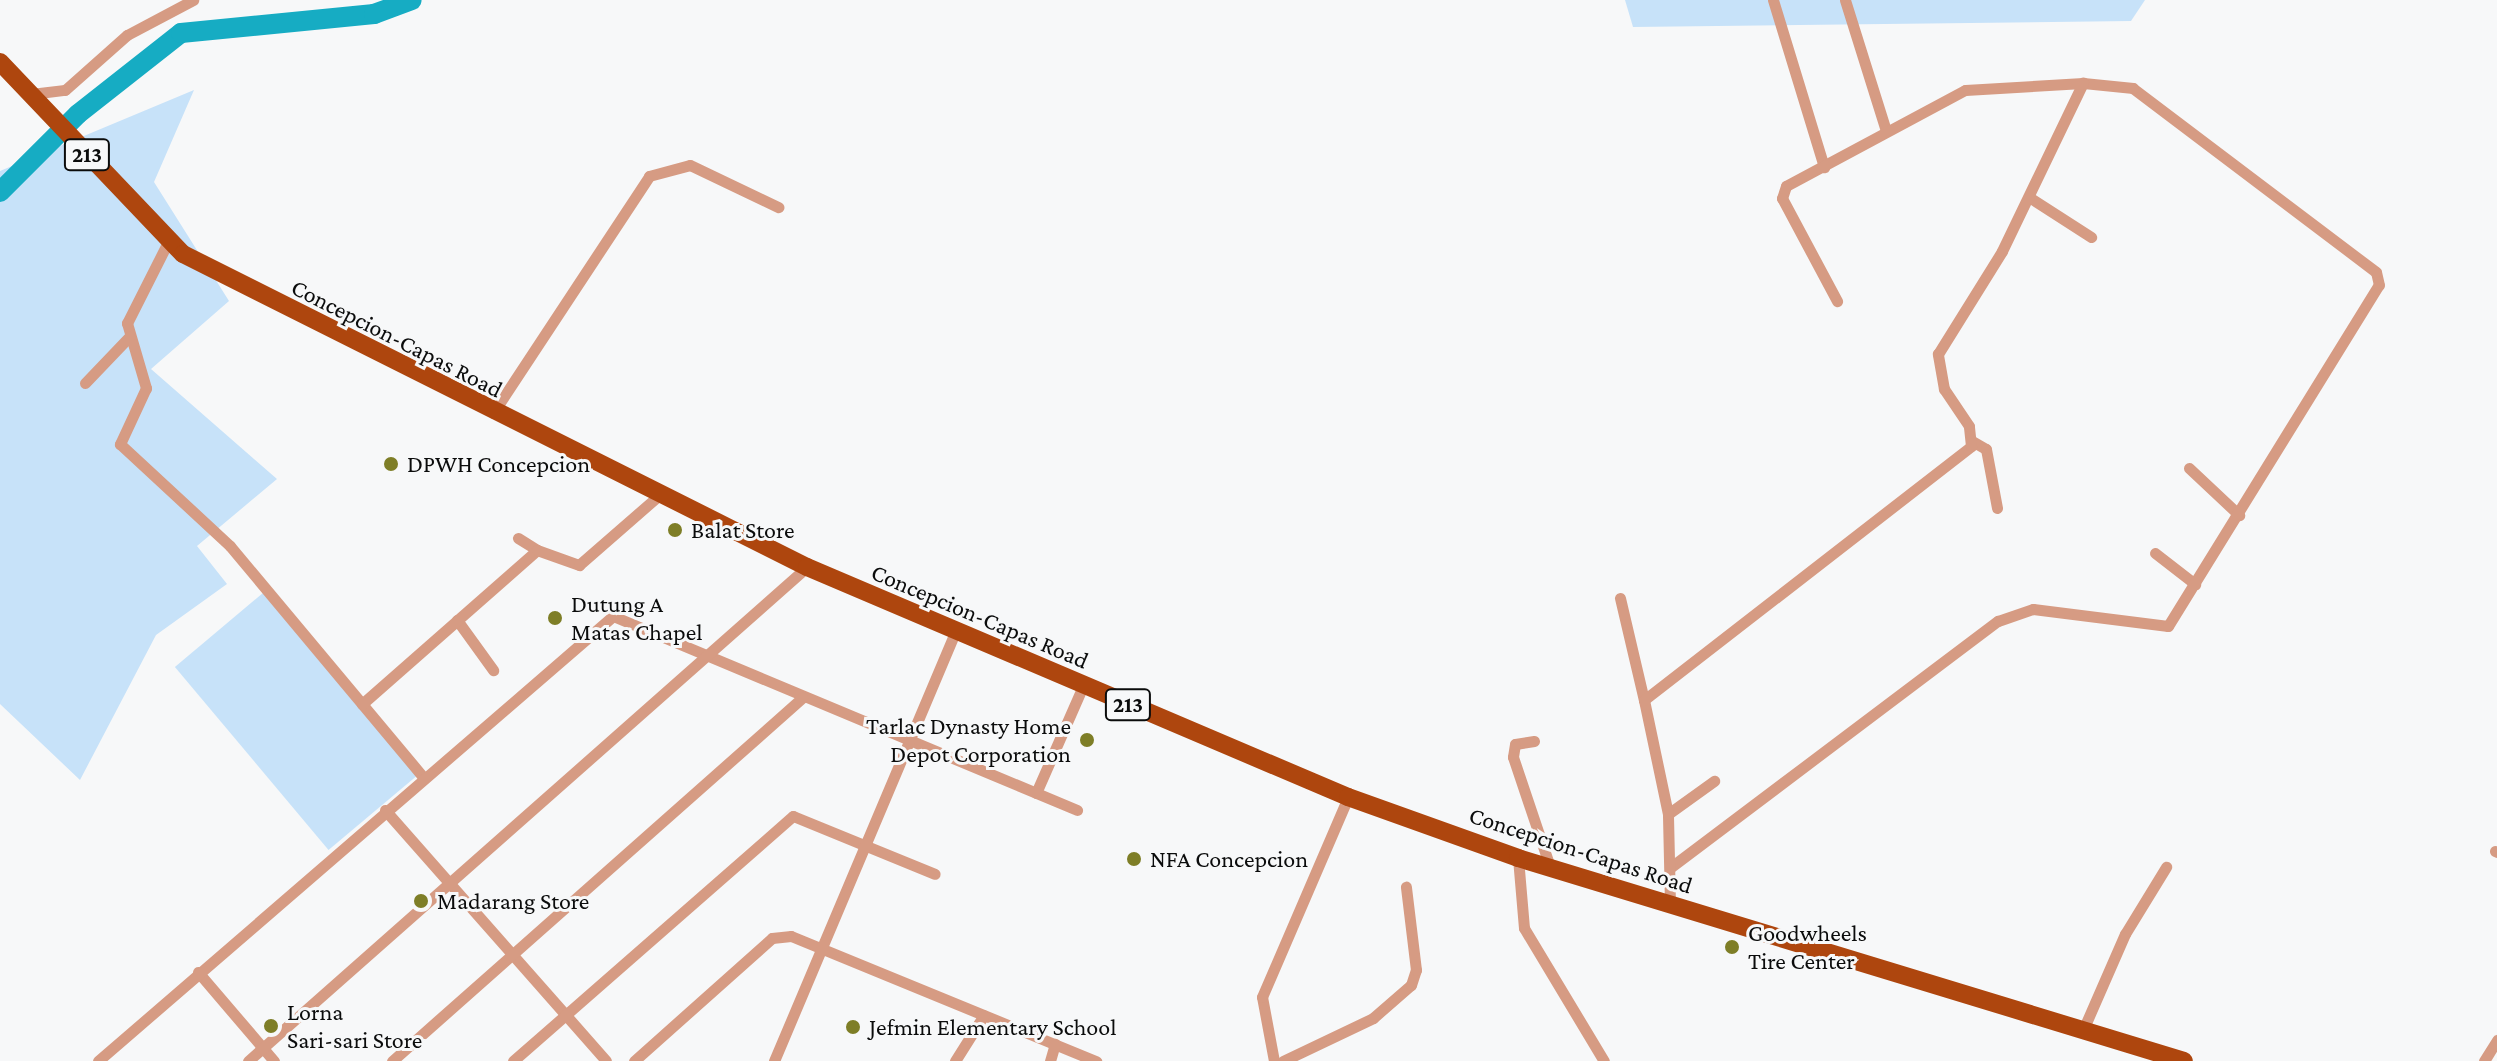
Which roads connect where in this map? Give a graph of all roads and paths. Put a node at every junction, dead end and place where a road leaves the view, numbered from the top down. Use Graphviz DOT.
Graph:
graph roads {
  1 [pos="193,0"];
  2 [pos="1773,0"];
  3 [pos="1845,0"];
  4 [pos="0,62"];
  5 [pos="2083,83"];
  6 [pos="35,99"];
  7 [pos="1886,131"];
  8 [pos="1824,167"];
  9 [pos="2029,197"];
  10 [pos="778,207"];
  11 [pos="2091,237"];
  12 [pos="168,242"];
  13 [pos="1837,301"];
  14 [pos="129,337"];
  15 [pos="85,383"];
  16 [pos="493,413"];
  17 [pos="1972,441"];
  18 [pos="2189,468"];
  19 [pos="657,497"];
  20 [pos="1997,508"];
  21 [pos="2239,515"];
  22 [pos="518,538"];
  23 [pos="537,550"];
  24 [pos="2155,553"];
  25 [pos="807,567"];
  26 [pos="2195,584"];
  27 [pos="1620,598"];
  28 [pos="457,620"];
  29 [pos="955,632"];
  30 [pos="707,652"];
  31 [pos="493,670"];
  32 [pos="1083,686"];
  33 [pos="802,698"];
  34 [pos="1644,700"];
  35 [pos="362,704"];
  36 [pos="910,741"];
  37 [pos="1534,741"];
  38 [pos="423,777"];
  39 [pos="1714,781"];
  40 [pos="1036,793"];
  41 [pos="1348,797"];
  42 [pos="385,810"];
  43 [pos="1077,810"];
  44 [pos="1668,814"];
  45 [pos="864,844"];
  46 [pos="1518,858"];
  47 [pos="1550,867"];
  48 [pos="1671,867"];
  49 [pos="2166,867"];
  50 [pos="935,874"];
  51 [pos="449,883"];
  52 [pos="1406,887"];
  53 [pos="1670,904"];
  54 [pos="824,949"];
  55 [pos="513,955"];
  56 [pos="198,972"];
  57 [pos="566,1014"];
  58 [pos="984,1015"];
  59 [pos="2083,1030"];
  60 [pos="2497,1040"];
  61 [pos="1055,1044"];
  62 [pos="262,1049"];
  63 [pos="2151,1056"];
  64 [pos="98,1061"];
  65 [pos="248,1061"];
  66 [pos="274,1061"];
  67 [pos="392,1061"];
  68 [pos="513,1061"];
  69 [pos="606,1061"];
  70 [pos="634,1061"];
  71 [pos="774,1061"];
  72 [pos="956,1061"];
  73 [pos="1050,1061"];
  74 [pos="1096,1061"];
  75 [pos="1274,1061"];
  76 [pos="1283,1061"];
  77 [pos="1604,1061"];
  78 [pos="2184,1061"];
  79 [pos="2484,1061"];
  1 -- 6 [label="street"];
  2 -- 8 [label="street"];
  3 -- 7 [label="street"];
  4 -- 6 [label="main road, Concepcion-Capas Road / 213"];
  5 -- 7 [label="street"];
  5 -- 9 [label="street"];
  5 -- 21 [label="street"];
  6 -- 12 [label="main road, Concepcion-Capas Road / 213"];
  7 -- 8 [label="street"];
  8 -- 13 [label="street"];
  9 -- 11 [label="street"];
  9 -- 17 [label="street"];
  10 -- 16 [label="street"];
  12 -- 14 [label="street"];
  12 -- 16 [label="main road, Concepcion-Capas Road / 213"];
  14 -- 15 [label="street"];
  14 -- 35 [label="street"];
  16 -- 19 [label="main road, Concepcion-Capas Road / 213"];
  17 -- 20 [label="street"];
  17 -- 34 [label="street"];
  18 -- 21 [label="street"];
  19 -- 23 [label="street"];
  19 -- 25 [label="main road, Concepcion-Capas Road / 213"];
  21 -- 26 [label="street"];
  22 -- 23 [label="street"];
  23 -- 28 [label="street"];
  24 -- 26 [label="street"];
  25 -- 29 [label="main road, Concepcion-Capas Road / 213"];
  25 -- 30 [label="street"];
  26 -- 48 [label="street"];
  27 -- 34 [label="street"];
  28 -- 31 [label="street"];
  28 -- 35 [label="street"];
  29 -- 32 [label="main road, Concepcion-Capas Road / 213"];
  29 -- 36 [label="street"];
  30 -- 33 [label="street"];
  30 -- 38 [label="street"];
  30 -- 51 [label="street"];
  32 -- 40 [label="street"];
  32 -- 41 [label="main road, Concepcion-Capas Road / 213"];
  33 -- 36 [label="street"];
  33 -- 55 [label="street"];
  34 -- 44 [label="street"];
  35 -- 38 [label="street"];
  36 -- 40 [label="street"];
  36 -- 45 [label="street"];
  37 -- 47 [label="street"];
  38 -- 42 [label="street"];
  39 -- 44 [label="street"];
  40 -- 43 [label="street"];
  41 -- 46 [label="main road, Concepcion-Capas Road / 213"];
  41 -- 75 [label="street"];
  42 -- 51 [label="street"];
  42 -- 56 [label="street"];
  44 -- 48 [label="street"];
  45 -- 50 [label="street"];
  45 -- 54 [label="street"];
  45 -- 57 [label="street"];
  46 -- 47 [label="main road, Concepcion-Capas Road / 213"];
  46 -- 77 [label="street"];
  47 -- 53 [label="main road, Concepcion-Capas Road / 213"];
  48 -- 53 [label="street"];
  49 -- 59 [label="street"];
  51 -- 55 [label="street"];
  51 -- 62 [label="street"];
  52 -- 76 [label="street"];
  53 -- 59 [label="main road, Concepcion-Capas Road / 213"];
  54 -- 58 [label="street"];
  54 -- 70 [label="street"];
  54 -- 71 [label="street"];
  55 -- 57 [label="street"];
  55 -- 67 [label="street"];
  56 -- 62 [label="street"];
  56 -- 64 [label="street"];
  57 -- 68 [label="street"];
  57 -- 69 [label="street"];
  58 -- 61 [label="street"];
  58 -- 72 [label="street"];
  59 -- 63 [label="main road, Concepcion-Capas Road / 213"];
  60 -- 79 [label="street"];
  61 -- 73 [label="street"];
  61 -- 74 [label="street"];
  62 -- 65 [label="street"];
  62 -- 66 [label="street"];
  63 -- 78 [label="main road, Concepcion-Capas Road / 213"];
}
